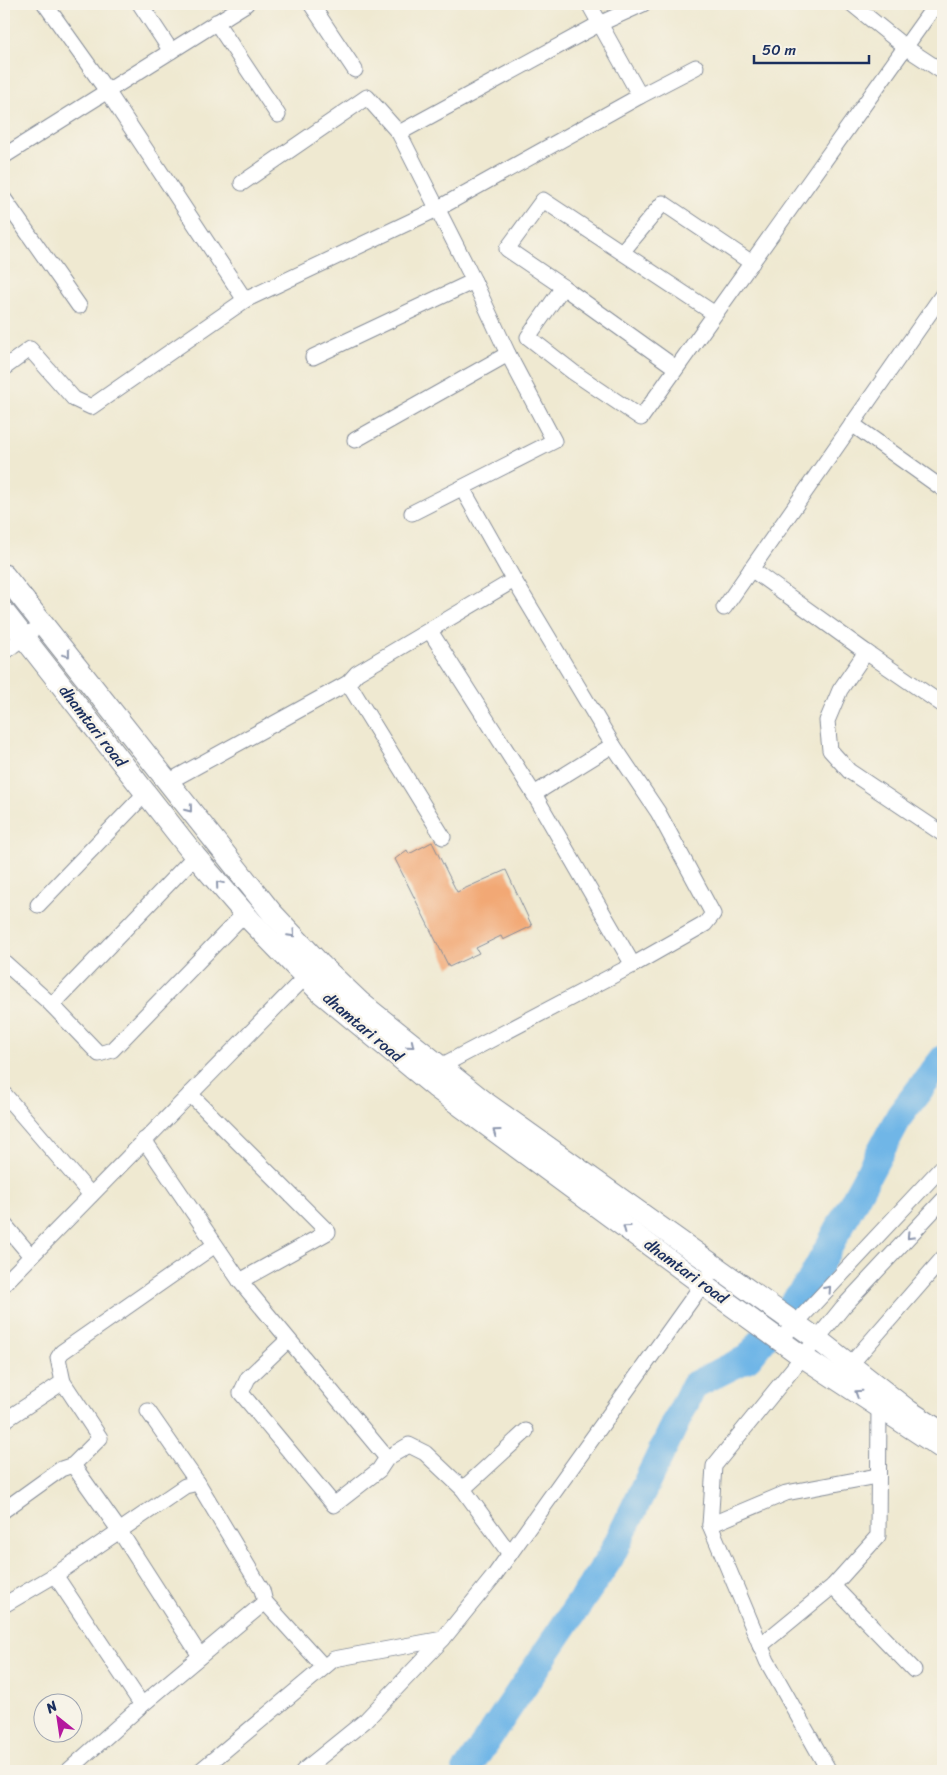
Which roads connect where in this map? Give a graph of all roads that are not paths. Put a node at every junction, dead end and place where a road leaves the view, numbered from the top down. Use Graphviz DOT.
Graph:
graph roads {
  1 [pos="45,4"];
  2 [pos="140,4"];
  3 [pos="311,4"];
  4 [pos="589,4"];
  5 [pos="643,4"];
  6 [pos="852,4"];
  7 [pos="936,4"];
  8 [pos="241,5"];
  9 [pos="216,22"];
  10 [pos="599,24"];
  11 [pos="905,47"];
  12 [pos="171,51"];
  13 [pos="696,66"];
  14 [pos="355,70"];
  15 [pos="943,72"];
  16 [pos="107,92"];
  17 [pos="640,96"];
  18 [pos="278,115"];
  19 [pos="398,133"];
  20 [pos="4,156"];
  21 [pos="242,182"];
  22 [pos="4,199"];
  23 [pos="437,209"];
  24 [pos="622,252"];
  25 [pos="752,263"];
  26 [pos="474,282"];
  27 [pos="563,287"];
  28 [pos="943,294"];
  29 [pos="245,300"];
  30 [pos="79,306"];
  31 [pos="715,314"];
  32 [pos="508,354"];
  33 [pos="312,357"];
  34 [pos="4,368"];
  35 [pos="676,368"];
  36 [pos="852,424"];
  37 [pos="355,440"];
  38 [pos="462,488"];
  39 [pos="943,489"];
  40 [pos="412,513"];
  41 [pos="752,569"];
  42 [pos="4,575"];
  43 [pos="514,580"];
  44 [pos="724,608"];
  45 [pos="4,612"];
  46 [pos="42,623"];
  47 [pos="430,631"];
  48 [pos="24,637"];
  49 [pos="4,652"];
  50 [pos="866,652"];
  51 [pos="348,683"];
  52 [pos="943,705"];
  53 [pos="613,745"];
  54 [pos="168,782"];
  55 [pos="534,794"];
  56 [pos="147,795"];
  57 [pos="943,834"];
  58 [pos="443,837"];
  59 [pos="195,856"];
  60 [pos="38,905"];
  61 [pos="244,914"];
  62 [pos="4,962"];
  63 [pos="633,965"];
  64 [pos="312,970"];
  65 [pos="52,1005"];
  66 [pos="439,1066"];
  67 [pos="4,1094"];
  68 [pos="190,1094"];
  69 [pos="144,1140"];
  70 [pos="943,1166"];
  71 [pos="91,1195"];
  72 [pos="943,1200"];
  73 [pos="4,1224"];
  74 [pos="215,1245"];
  75 [pos="31,1256"];
  76 [pos="943,1258"];
  77 [pos="715,1266"];
  78 [pos="240,1281"];
  79 [pos="4,1284"];
  80 [pos="702,1284"];
  81 [pos="756,1310"];
  82 [pos="795,1324"];
  83 [pos="817,1339"];
  84 [pos="288,1340"];
  85 [pos="780,1340"];
  86 [pos="803,1357"];
  87 [pos="850,1364"];
  88 [pos="63,1382"];
  89 [pos="879,1406"];
  90 [pos="148,1410"];
  91 [pos="4,1421"];
  92 [pos="526,1431"];
  93 [pos="940,1436"];
  94 [pos="387,1458"];
  95 [pos="73,1465"];
  96 [pos="877,1476"];
  97 [pos="198,1483"];
  98 [pos="463,1489"];
  99 [pos="4,1510"];
  100 [pos="710,1525"];
  101 [pos="119,1530"];
  102 [pos="510,1554"];
  103 [pos="55,1575"];
  104 [pos="834,1586"];
  105 [pos="265,1602"];
  106 [pos="4,1605"];
  107 [pos="443,1639"];
  108 [pos="760,1646"];
  109 [pos="200,1656"];
  110 [pos="324,1667"];
  111 [pos="914,1670"];
  112 [pos="142,1705"];
  113 [pos="68,1771"];
  114 [pos="200,1771"];
  115 [pos="303,1771"];
  116 [pos="829,1771"];
  1 -- 16 [label="street"];
  2 -- 12 [label="street"];
  3 -- 14 [label="street"];
  4 -- 10 [label="street"];
  5 -- 10 [label="street"];
  6 -- 11 [label="street"];
  7 -- 11 [label="street"];
  8 -- 9 [label="street"];
  9 -- 12 [label="street"];
  9 -- 18 [label="street"];
  10 -- 17 [label="street"];
  10 -- 19 [label="street"];
  11 -- 15 [label="street"];
  11 -- 25 [label="street"];
  12 -- 16 [label="street"];
  13 -- 17 [label="street"];
  16 -- 20 [label="street"];
  16 -- 29 [label="street"];
  17 -- 23 [label="street"];
  19 -- 21 [label="street"];
  19 -- 23 [label="street"];
  22 -- 30 [label="street"];
  23 -- 26 [label="street"];
  23 -- 29 [label="street"];
  24 -- 25 [label="street"];
  24 -- 27 [label="street"];
  24 -- 31 [label="street"];
  25 -- 31 [label="street"];
  26 -- 32 [label="street"];
  26 -- 33 [label="street"];
  27 -- 35 [label="street"];
  27 -- 35 [label="street"];
  28 -- 36 [label="street"];
  29 -- 34 [label="street"];
  31 -- 35 [label="street"];
  32 -- 37 [label="street"];
  32 -- 38 [label="street"];
  36 -- 39 [label="street"];
  36 -- 41 [label="street"];
  38 -- 40 [label="street"];
  38 -- 43 [label="street"];
  41 -- 44 [label="street"];
  41 -- 50 [label="street"];
  42 -- 46 [label="main road"];
  43 -- 47 [label="street"];
  43 -- 53 [label="street"];
  45 -- 48 [label="main road, dhamtari road"];
  46 -- 48 [label="street"];
  46 -- 54 [label="main road, one-way"];
  47 -- 51 [label="street"];
  47 -- 55 [label="street"];
  48 -- 49 [label="street"];
  48 -- 56 [label="main road, dhamtari road"];
  50 -- 52 [label="street"];
  50 -- 57 [label="street"];
  51 -- 54 [label="street"];
  51 -- 58 [label="street"];
  53 -- 55 [label="street"];
  53 -- 63 [label="street"];
  54 -- 64 [label="main road, one-way"];
  55 -- 63 [label="street"];
  56 -- 59 [label="main road, dhamtari road"];
  56 -- 60 [label="street"];
  61 -- 59 [label="main road, dhamtari road, one-way"];
  59 -- 65 [label="street"];
  61 -- 64 [label="main road, dhamtari road"];
  61 -- 65 [label="street"];
  62 -- 65 [label="street"];
  63 -- 66 [label="street"];
  64 -- 66 [label="main road, one-way"];
  64 -- 68 [label="street"];
  80 -- 64 [label="main road, dhamtari road, one-way"];
  66 -- 77 [label="main road"];
  67 -- 71 [label="street"];
  68 -- 69 [label="street"];
  68 -- 78 [label="street"];
  69 -- 71 [label="street"];
  69 -- 74 [label="street"];
  82 -- 70 [label="street, one-way"];
  71 -- 75 [label="street"];
  72 -- 83 [label="street, one-way"];
  73 -- 75 [label="street"];
  74 -- 78 [label="street"];
  74 -- 88 [label="street"];
  75 -- 79 [label="street"];
  76 -- 87 [label="street"];
  77 -- 80 [label="street"];
  77 -- 81 [label="main road"];
  78 -- 84 [label="street"];
  80 -- 81 [label="main road, dhamtari road"];
  80 -- 102 [label="street"];
  81 -- 82 [label="main road"];
  81 -- 85 [label="main road, dhamtari road"];
  82 -- 83 [label="main road"];
  82 -- 85 [label="street"];
  83 -- 86 [label="street"];
  83 -- 87 [label="main road"];
  84 -- 94 [label="street"];
  84 -- 94 [label="street"];
  85 -- 86 [label="main road, dhamtari road"];
  89 -- 86 [label="main road, dhamtari road, one-way"];
  86 -- 100 [label="street"];
  87 -- 93 [label="main road"];
  88 -- 91 [label="street"];
  88 -- 95 [label="street"];
  89 -- 93 [label="main road, dhamtari road"];
  89 -- 96 [label="street"];
  90 -- 97 [label="street"];
  92 -- 98 [label="street"];
  94 -- 98 [label="street"];
  95 -- 99 [label="street"];
  95 -- 101 [label="street"];
  96 -- 100 [label="street"];
  96 -- 104 [label="street"];
  97 -- 101 [label="street"];
  97 -- 105 [label="street"];
  98 -- 102 [label="street"];
  100 -- 108 [label="street"];
  101 -- 103 [label="street"];
  101 -- 109 [label="street"];
  102 -- 107 [label="street"];
  103 -- 106 [label="street"];
  103 -- 112 [label="street"];
  104 -- 108 [label="street"];
  104 -- 111 [label="street"];
  105 -- 109 [label="street"];
  105 -- 110 [label="street"];
  107 -- 110 [label="street"];
  107 -- 115 [label="street"];
  108 -- 116 [label="street"];
  109 -- 112 [label="street"];
  110 -- 114 [label="street"];
  112 -- 113 [label="street"];
}
